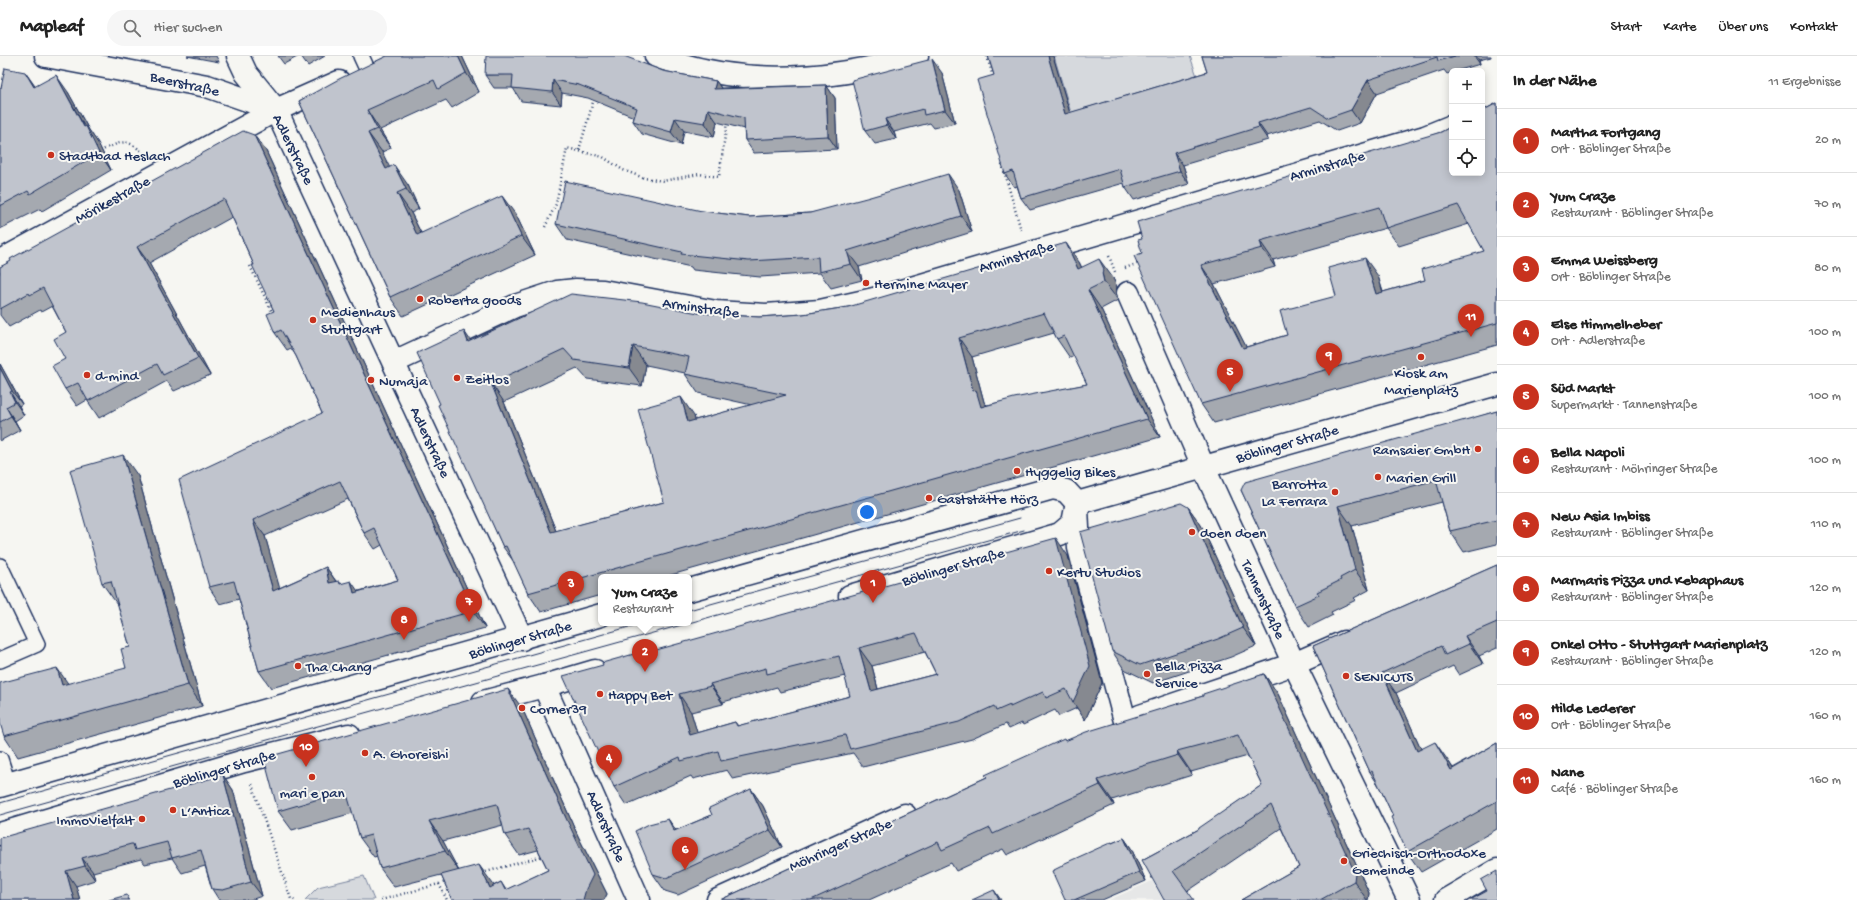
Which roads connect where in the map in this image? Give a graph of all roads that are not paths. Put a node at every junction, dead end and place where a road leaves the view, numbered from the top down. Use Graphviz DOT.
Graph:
graph roads {
  1 [pos="46,56"];
  2 [pos="238,56"];
  3 [pos="656,56"];
  4 [pos="917,56"];
  5 [pos="371,62"];
  6 [pos="276,110"];
  7 [pos="1449,127"];
  8 [pos="0,261"];
  9 [pos="1128,293"];
  10 [pos="394,362"];
  11 [pos="1497,384"];
  12 [pos="1203,466"];
  13 [pos="1077,503"];
  14 [pos="0,566"];
  15 [pos="692,589"];
  16 [pos="832,601"];
  17 [pos="598,616"];
  18 [pos="1359,635"];
  19 [pos="522,639"];
  20 [pos="0,660"];
  21 [pos="1294,664"];
  22 [pos="612,666"];
  23 [pos="544,686"];
  24 [pos="467,706"];
  25 [pos="1125,721"];
  26 [pos="1104,729"];
  27 [pos="367,730"];
  28 [pos="0,758"];
  29 [pos="4,785"];
  30 [pos="925,806"];
  31 [pos="0,834"];
  32 [pos="1497,870"];
  33 [pos="639,900"];
  34 [pos="718,900"];
  35 [pos="1409,900"];
  36 [pos="1446,900"];
  1 -- 6 [label="street, Beerstraße"];
  2 -- 6 [label="street, Adlerstraße"];
  3 -- 4 [label="street"];
  5 -- 6 [label="street, Mörikestraße"];
  6 -- 8 [label="street, Mörikestraße"];
  6 -- 10 [label="street, Adlerstraße"];
  7 -- 10 [label="street, Arminstraße"];
  9 -- 12 [label="street, Tannenstraße"];
  10 -- 19 [label="street, Adlerstraße"];
  11 -- 12 [label="street, Böblinger Straße"];
  12 -- 13 [label="street, Böblinger Straße"];
  12 -- 21 [label="street, Tannenstraße"];
  13 -- 15 [label="street"];
  13 -- 16 [label="street, Böblinger Straße"];
  13 -- 25 [label="street"];
  14 -- 20 [label="lane"];
  17 -- 19 [label="street, Böblinger Straße"];
  18 -- 21 [label="street"];
  19 -- 29 [label="street, Böblinger Straße"];
  21 -- 25 [label="street"];
  21 -- 35 [label="street, Tannenstraße"];
  22 -- 23 [label="street"];
  23 -- 24 [label="street"];
  23 -- 33 [label="street, Adlerstraße"];
  25 -- 26 [label="street"];
  27 -- 31 [label="street, Böblinger Straße"];
  28 -- 29 [label="lane"];
  30 -- 34 [label="street, Möhringer Straße"];
  32 -- 36 [label="street"];
}
